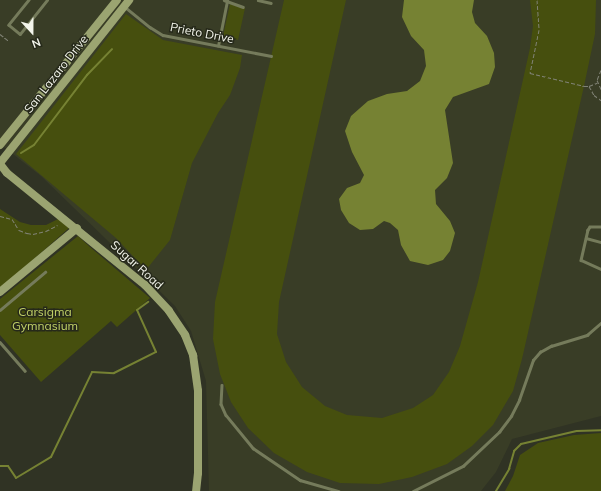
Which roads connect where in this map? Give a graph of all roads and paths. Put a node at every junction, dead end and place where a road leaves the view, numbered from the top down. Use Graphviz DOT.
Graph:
graph roads {
  1 [pos="30,0"];
  2 [pos="47,0"];
  3 [pos="117,0"];
  4 [pos="226,0"];
  5 [pos="258,0"];
  6 [pos="537,0"];
  7 [pos="127,3"];
  8 [pos="271,3"];
  9 [pos="243,7"];
  10 [pos="0,34"];
  11 [pos="9,41"];
  12 [pos="218,46"];
  13 [pos="271,56"];
  14 [pos="601,70"];
  15 [pos="597,83"];
  16 [pos="589,86"];
  17 [pos="601,89"];
  18 [pos="601,100"];
  19 [pos="0,145"];
  20 [pos="0,164"];
  21 [pos="0,216"];
  22 [pos="66,220"];
  23 [pos="601,227"];
  24 [pos="76,228"];
  25 [pos="586,238"];
  26 [pos="601,242"];
  27 [pos="601,269"];
  28 [pos="45,272"];
  29 [pos="0,292"];
  30 [pos="0,310"];
  31 [pos="601,323"];
  32 [pos="0,342"];
  33 [pos="25,371"];
  34 [pos="222,385"];
  35 [pos="196,491"];
  36 [pos="338,491"];
  37 [pos="412,491"];
  1 -- 2 [label="lane"];
  3 -- 7 [label="lane, Prieto Drive"];
  3 -- 19 [label="street, San Lazaro Drive"];
  4 -- 9 [label="lane"];
  4 -- 12 [label="lane"];
  5 -- 8 [label="lane"];
  6 -- 16 [label="path"];
  7 -- 12 [label="lane, Prieto Drive"];
  7 -- 20 [label="street, San Lazaro Drive"];
  10 -- 11 [label="path"];
  12 -- 13 [label="lane, Prieto Drive"];
  14 -- 15 [label="path"];
  15 -- 16 [label="path"];
  15 -- 17 [label="path"];
  16 -- 18 [label="path"];
  20 -- 22 [label="street, Sugar Road"];
  21 -- 22 [label="path"];
  22 -- 24 [label="street, Sugar Road"];
  23 -- 25 [label="lane"];
  24 -- 29 [label="street"];
  24 -- 35 [label="street, Sugar Road"];
  25 -- 26 [label="lane"];
  25 -- 27 [label="lane"];
  28 -- 30 [label="lane"];
  31 -- 37 [label="lane"];
  32 -- 33 [label="lane"];
  34 -- 36 [label="lane"];
}
